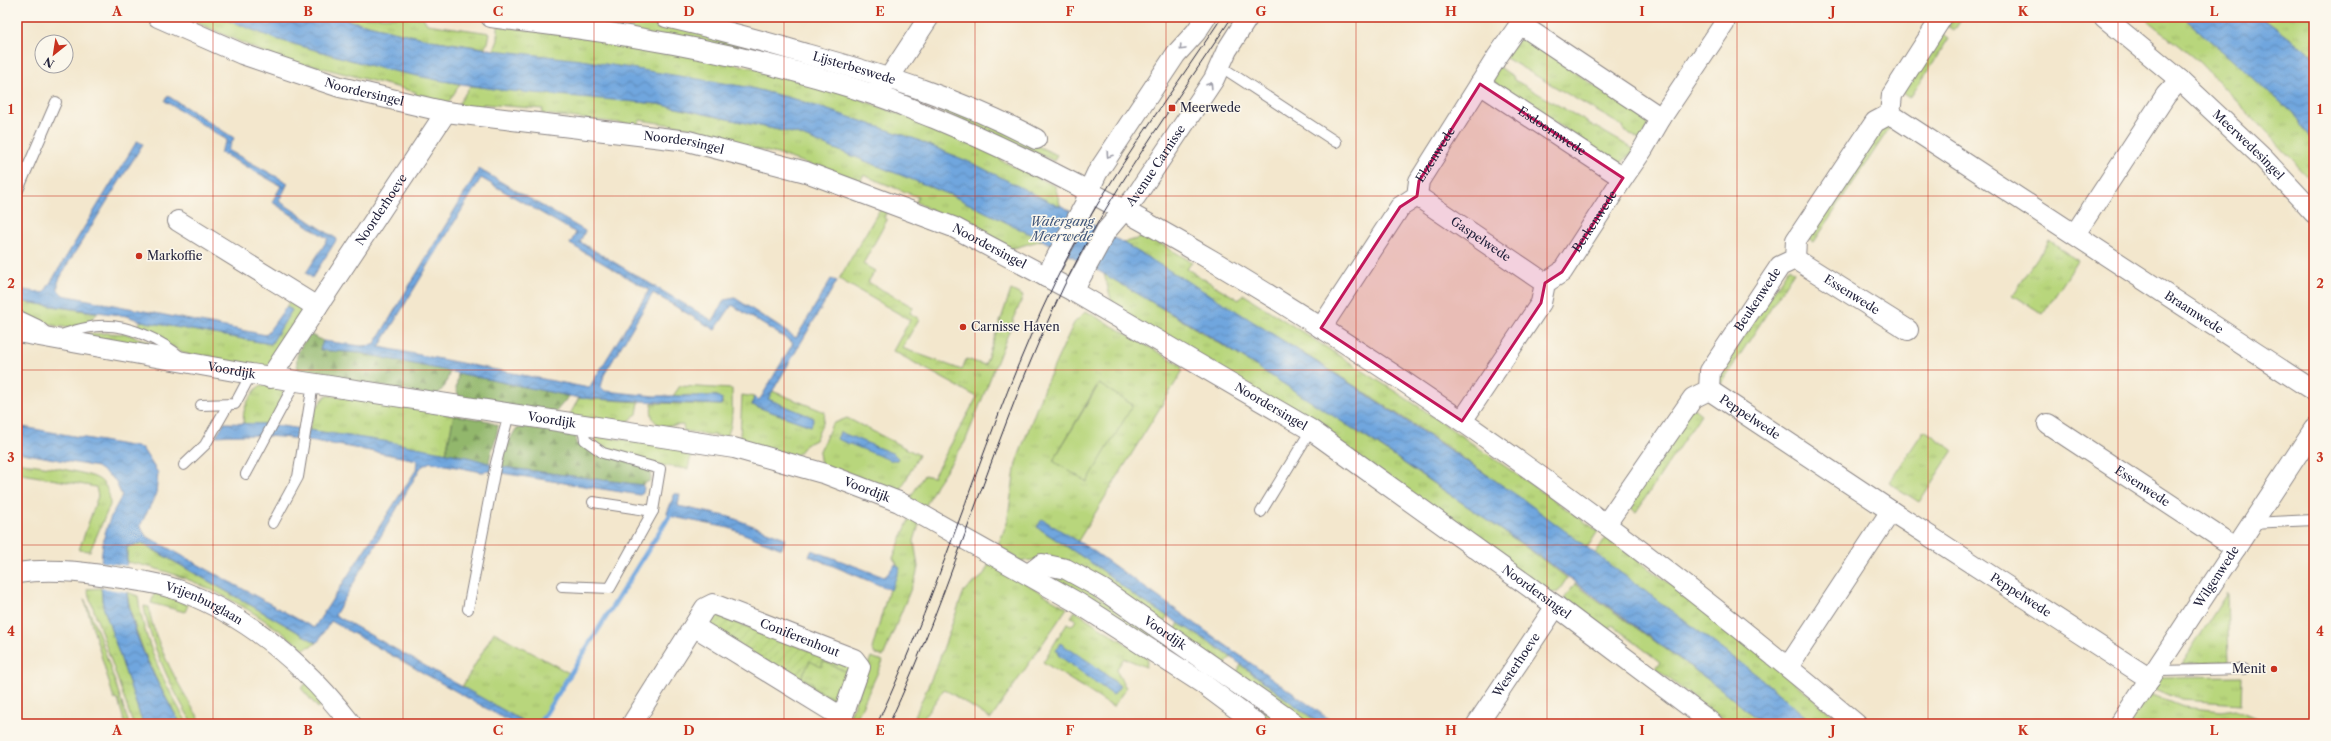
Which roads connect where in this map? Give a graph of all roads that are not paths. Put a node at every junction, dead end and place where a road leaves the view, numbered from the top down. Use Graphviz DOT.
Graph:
graph roads {
  1 [pos="158,17"];
  2 [pos="491,17"];
  3 [pos="666,17"];
  4 [pos="929,17"];
  5 [pos="1206,17"];
  6 [pos="1248,17"];
  7 [pos="1725,17"];
  8 [pos="1942,17"];
  9 [pos="2104,17"];
  10 [pos="526,19"];
  11 [pos="1522,21"];
  12 [pos="720,23"];
  13 [pos="1220,66"];
  14 [pos="889,77"];
  15 [pos="2180,80"];
  16 [pos="1480,84"];
  17 [pos="878,96"];
  18 [pos="56,102"];
  19 [pos="446,112"];
  20 [pos="1890,114"];
  21 [pos="1661,118"];
  22 [pos="1036,139"];
  23 [pos="1336,142"];
  24 [pos="1623,178"];
  25 [pos="1088,190"];
  26 [pos="17,192"];
  27 [pos="1417,196"];
  28 [pos="1125,210"];
  29 [pos="2314,213"];
  30 [pos="178,221"];
  31 [pos="2075,234"];
  32 [pos="1795,259"];
  33 [pos="1046,277"];
  34 [pos="1545,282"];
  35 [pos="1073,291"];
  36 [pos="317,307"];
  37 [pos="17,314"];
  38 [pos="1321,328"];
  39 [pos="1908,330"];
  40 [pos="17,332"];
  41 [pos="52,338"];
  42 [pos="251,374"];
  43 [pos="270,378"];
  44 [pos="305,383"];
  45 [pos="1709,390"];
  46 [pos="2314,392"];
  47 [pos="228,404"];
  48 [pos="201,406"];
  49 [pos="509,414"];
  50 [pos="1462,421"];
  51 [pos="2048,424"];
  52 [pos="583,425"];
  53 [pos="2314,429"];
  54 [pos="1311,430"];
  55 [pos="184,465"];
  56 [pos="246,474"];
  57 [pos="593,502"];
  58 [pos="653,511"];
  59 [pos="1891,511"];
  60 [pos="1260,512"];
  61 [pos="2314,520"];
  62 [pos="273,523"];
  63 [pos="2252,523"];
  64 [pos="1606,524"];
  65 [pos="2236,548"];
  66 [pos="17,573"];
  67 [pos="1029,574"];
  68 [pos="562,586"];
  69 [pos="1556,606"];
  70 [pos="468,609"];
  71 [pos="695,627"];
  72 [pos="1788,667"];
  73 [pos="2244,669"];
  74 [pos="2150,679"];
  75 [pos="842,721"];
  76 [pos="351,724"];
  77 [pos="632,724"];
  78 [pos="1256,724"];
  79 [pos="1295,724"];
  80 [pos="1477,724"];
  81 [pos="1712,724"];
  82 [pos="1856,724"];
  83 [pos="2120,724"];
  1 -- 19 [label="street, Noordersingel"];
  2 -- 10 [label="street"];
  3 -- 12 [label="street, Lijsterbeswede"];
  4 -- 14 [label="street"];
  5 -- 25 [label="street, one-way"];
  6 -- 13 [label="street, Avenue Carnisse"];
  7 -- 21 [label="street, Berkenwede"];
  8 -- 20 [label="street"];
  9 -- 15 [label="street, Meerwedesingel"];
  10 -- 17 [label="street"];
  11 -- 16 [label="street, Elzenwede"];
  11 -- 21 [label="street"];
  12 -- 14 [label="street, Lijsterbeswede"];
  13 -- 23 [label="lane"];
  28 -- 13 [label="street, Avenue Carnisse, one-way"];
  14 -- 17 [label="street"];
  14 -- 22 [label="street, Lijsterbeswede"];
  15 -- 29 [label="street, Meerwedesingel"];
  15 -- 31 [label="street"];
  16 -- 24 [label="street, Esdoornwede"];
  16 -- 27 [label="street, Elzenwede"];
  17 -- 25 [label="street"];
  18 -- 26 [label="lane"];
  19 -- 33 [label="street, Noordersingel"];
  19 -- 36 [label="street, Noorderhoeve"];
  20 -- 31 [label="street, Braamwede"];
  20 -- 32 [label="street"];
  21 -- 24 [label="street, Berkenwede"];
  24 -- 34 [label="street, Berkenwede"];
  25 -- 28 [label="street"];
  25 -- 33 [label="street"];
  27 -- 34 [label="street, Gaspelwede"];
  27 -- 38 [label="street, Elzenwede"];
  28 -- 35 [label="street, Avenue Carnisse"];
  28 -- 38 [label="street"];
  30 -- 36 [label="street"];
  31 -- 46 [label="street, Braamwede"];
  32 -- 39 [label="street, Essenwede"];
  32 -- 45 [label="street, Beukenwede"];
  33 -- 35 [label="street, Noordersingel"];
  34 -- 50 [label="street"];
  35 -- 54 [label="street, Noordersingel"];
  36 -- 43 [label="street, Noorderhoeve"];
  37 -- 41 [label="lane"];
  38 -- 50 [label="street"];
  40 -- 41 [label="street, Voordijk"];
  41 -- 42 [label="street, Voordijk"];
  42 -- 43 [label="street, Voordijk"];
  42 -- 47 [label="lane"];
  43 -- 44 [label="street, Voordijk"];
  44 -- 49 [label="street, Voordijk"];
  44 -- 56 [label="lane"];
  44 -- 62 [label="lane"];
  45 -- 59 [label="street, Peppelwede"];
  45 -- 64 [label="street"];
  47 -- 48 [label="lane"];
  47 -- 55 [label="lane"];
  49 -- 52 [label="street, Voordijk"];
  49 -- 70 [label="lane"];
  50 -- 64 [label="street"];
  51 -- 65 [label="street, Essenwede"];
  52 -- 58 [label="lane"];
  52 -- 67 [label="street, Voordijk"];
  53 -- 63 [label="street, Wilgenwede"];
  54 -- 60 [label="lane"];
  54 -- 69 [label="street, Noordersingel"];
  57 -- 58 [label="lane"];
  58 -- 68 [label="lane"];
  59 -- 72 [label="street"];
  59 -- 74 [label="street, Peppelwede"];
  61 -- 63 [label="lane"];
  63 -- 65 [label="street, Wilgenwede"];
  64 -- 72 [label="street"];
  65 -- 74 [label="street, Wilgenwede"];
  66 -- 76 [label="street, Vrijenburglaan"];
  67 -- 78 [label="street, Voordijk"];
  67 -- 79 [label="street, Voordijk"];
  69 -- 80 [label="street, Westerhoeve"];
  69 -- 81 [label="street, Noordersingel"];
  71 -- 75 [label="street, Coniferenhout"];
  71 -- 75 [label="street, Coniferenhout"];
  71 -- 77 [label="street, Coniferenhout"];
  72 -- 82 [label="street"];
  73 -- 74 [label="lane"];
  74 -- 83 [label="street, Wilgenwede"];
}
